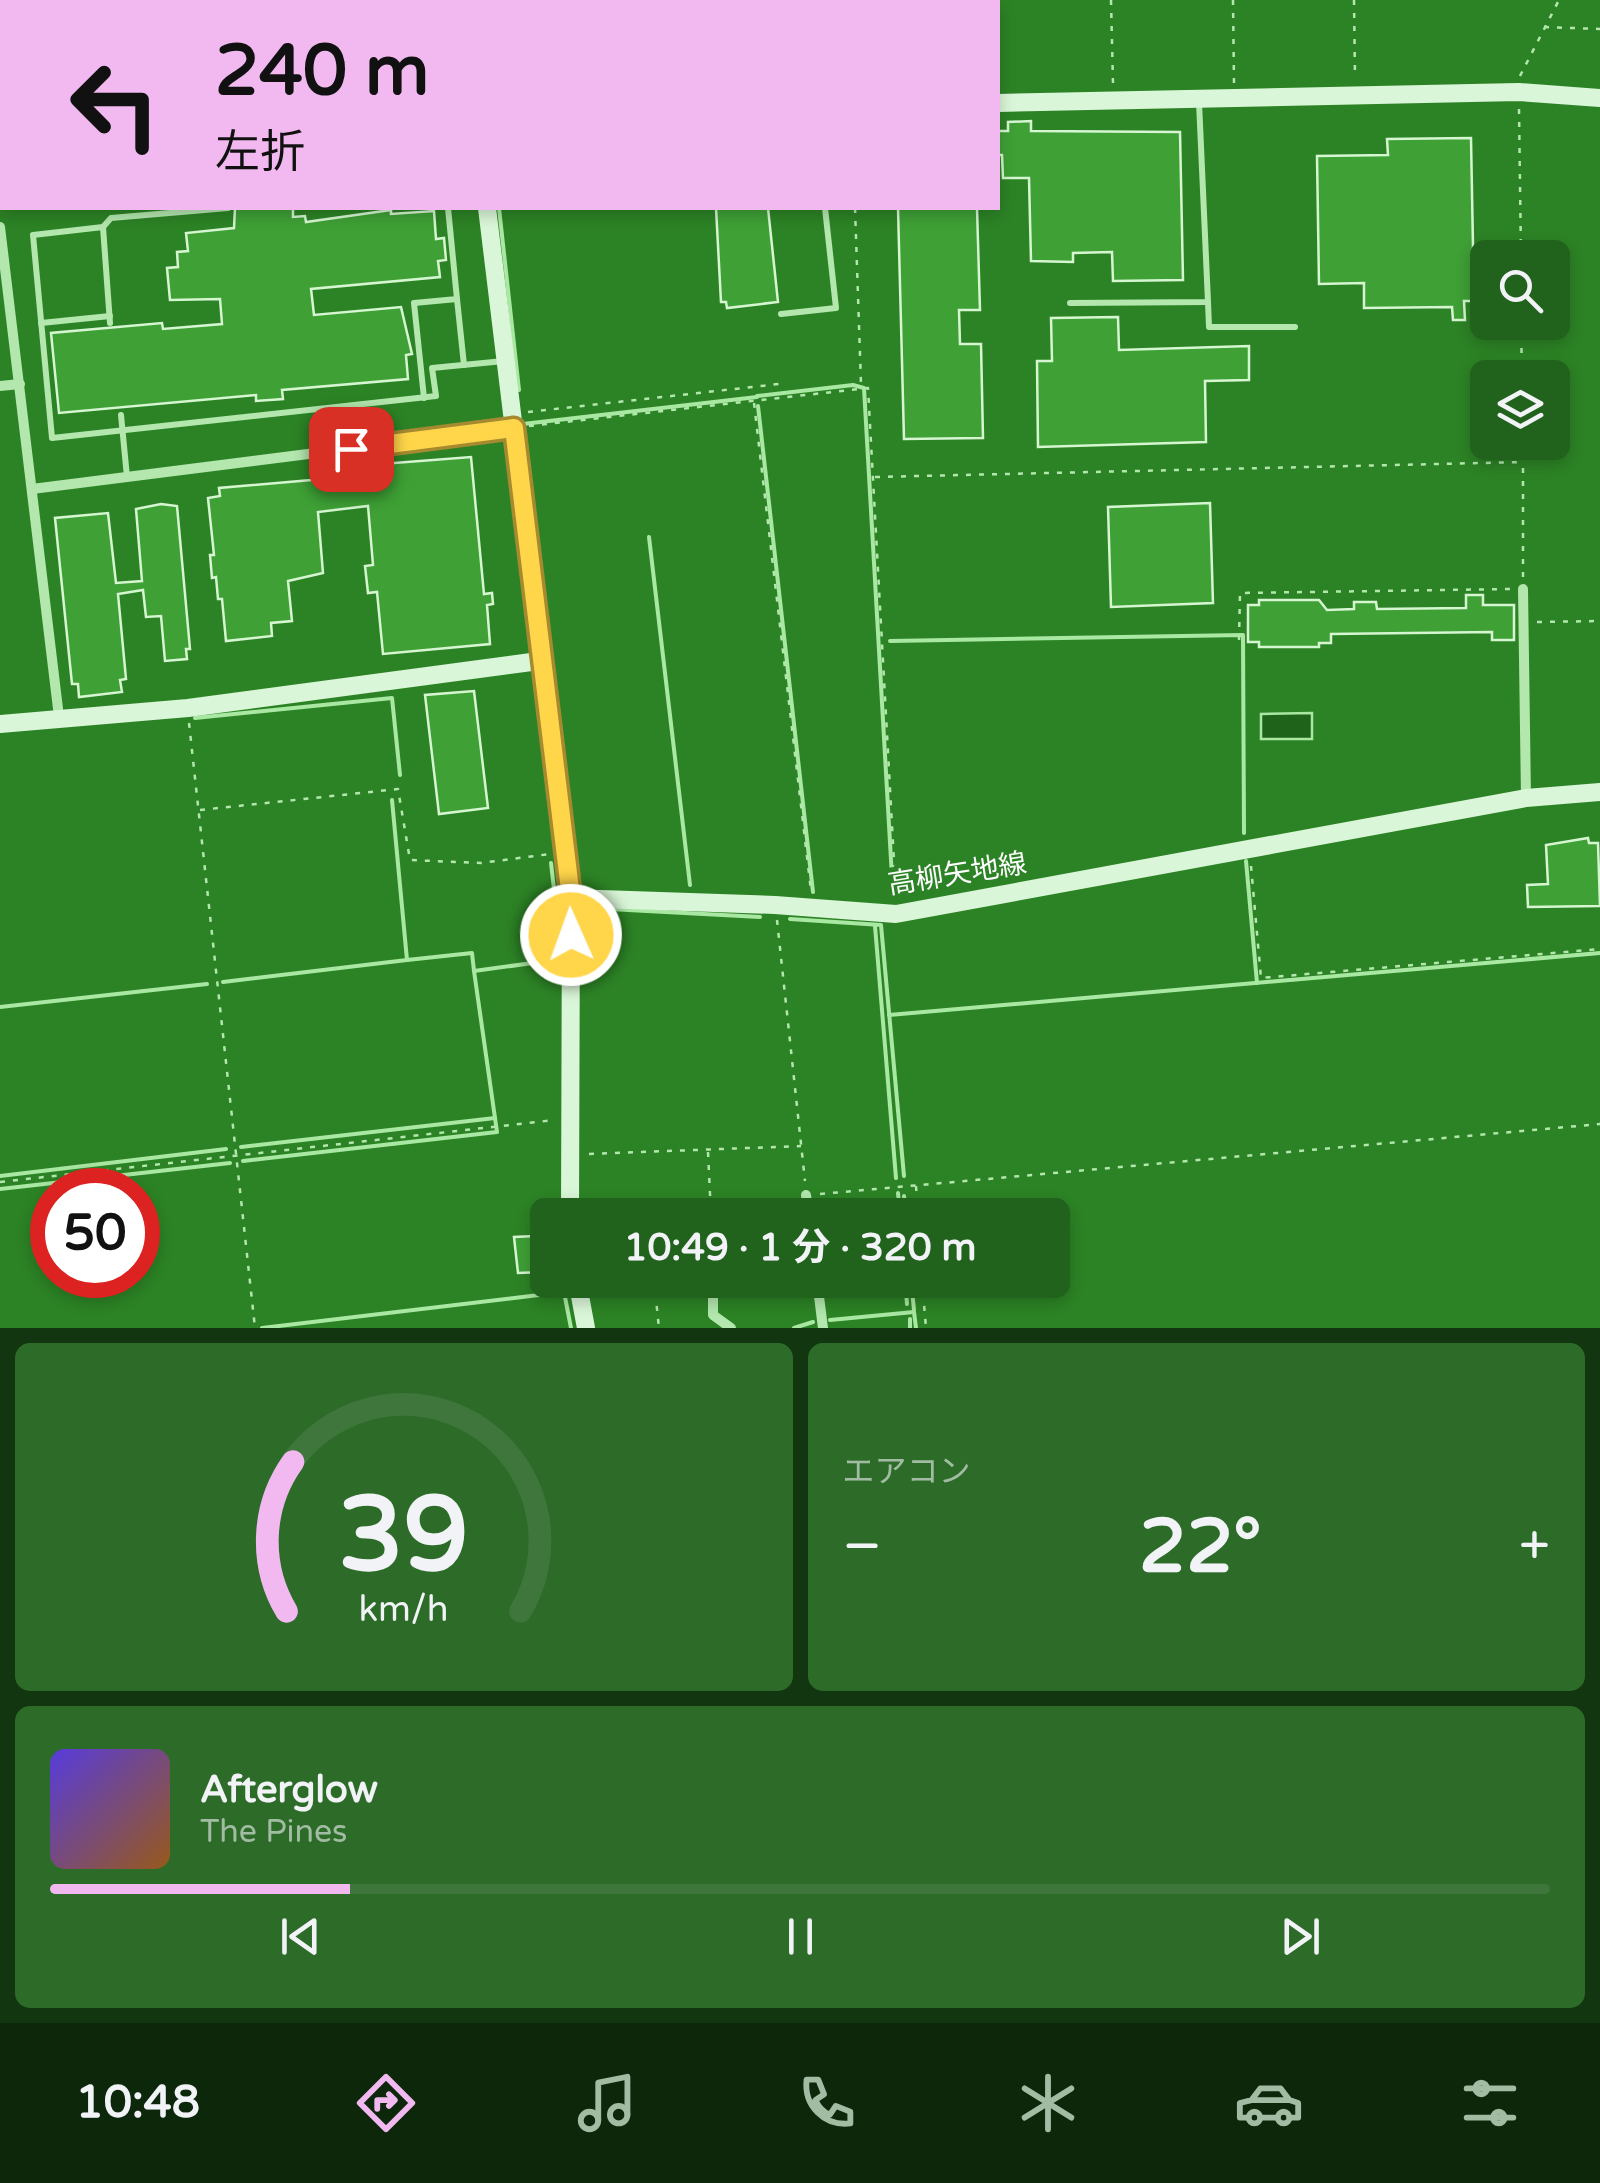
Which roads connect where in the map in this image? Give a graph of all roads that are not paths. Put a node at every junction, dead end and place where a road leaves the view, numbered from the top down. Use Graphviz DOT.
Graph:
graph roads {
  1 [pos="1600,98"];
  2 [pos="1199,101"];
  3 [pos="1000,104"];
  4 [pos="205,210"];
  5 [pos="448,210"];
  6 [pos="487,210"];
  7 [pos="825,210"];
  8 [pos="0,226"];
  9 [pos="103,228"];
  10 [pos="456,299"];
  11 [pos="1208,302"];
  12 [pos="1070,303"];
  13 [pos="781,314"];
  14 [pos="41,322"];
  15 [pos="1295,327"];
  16 [pos="506,361"];
  17 [pos="464,365"];
  18 [pos="20,384"];
  19 [pos="0,386"];
  20 [pos="424,398"];
  21 [pos="120,415"];
  22 [pos="513,421"];
  23 [pos="122,431"];
  24 [pos="127,478"];
  25 [pos="32,489"];
  26 [pos="1523,589"];
  27 [pos="539,661"];
  28 [pos="59,717"];
  29 [pos="0,724"];
  30 [pos="1600,792"];
  31 [pos="1526,798"];
  32 [pos="571,898"];
  33 [pos="806,1195"];
  34 [pos="570,1198"];
  35 [pos="806,1198"];
  36 [pos="580,1298"];
  37 [pos="713,1298"];
  38 [pos="820,1298"];
  39 [pos="586,1328"];
  40 [pos="731,1328"];
  41 [pos="824,1328"];
  1 -- 2 [label="street"];
  2 -- 3 [label="street"];
  2 -- 11 [label="lane"];
  4 -- 9 [label="lane"];
  5 -- 10 [label="lane"];
  6 -- 16 [label="street"];
  7 -- 13 [label="lane"];
  8 -- 18 [label="street"];
  9 -- 14 [label="lane"];
  9 -- 14 [label="lane"];
  10 -- 17 [label="lane"];
  10 -- 20 [label="lane"];
  11 -- 12 [label="lane"];
  11 -- 15 [label="lane"];
  14 -- 23 [label="lane"];
  16 -- 17 [label="lane"];
  16 -- 22 [label="street"];
  17 -- 20 [label="lane"];
  18 -- 19 [label="street"];
  18 -- 25 [label="street"];
  20 -- 23 [label="lane"];
  21 -- 23 [label="lane"];
  22 -- 24 [label="street"];
  22 -- 27 [label="street"];
  23 -- 24 [label="lane"];
  24 -- 25 [label="street"];
  25 -- 28 [label="street"];
  26 -- 31 [label="street"];
  27 -- 28 [label="street"];
  27 -- 32 [label="street"];
  28 -- 29 [label="street"];
  30 -- 31 [label="street, 高柳矢地線"];
  31 -- 32 [label="street, 高柳矢地線"];
  32 -- 34 [label="street"];
  33 -- 35 [label="street"];
  36 -- 39 [label="street"];
  37 -- 40 [label="street"];
  38 -- 41 [label="street"];
}
